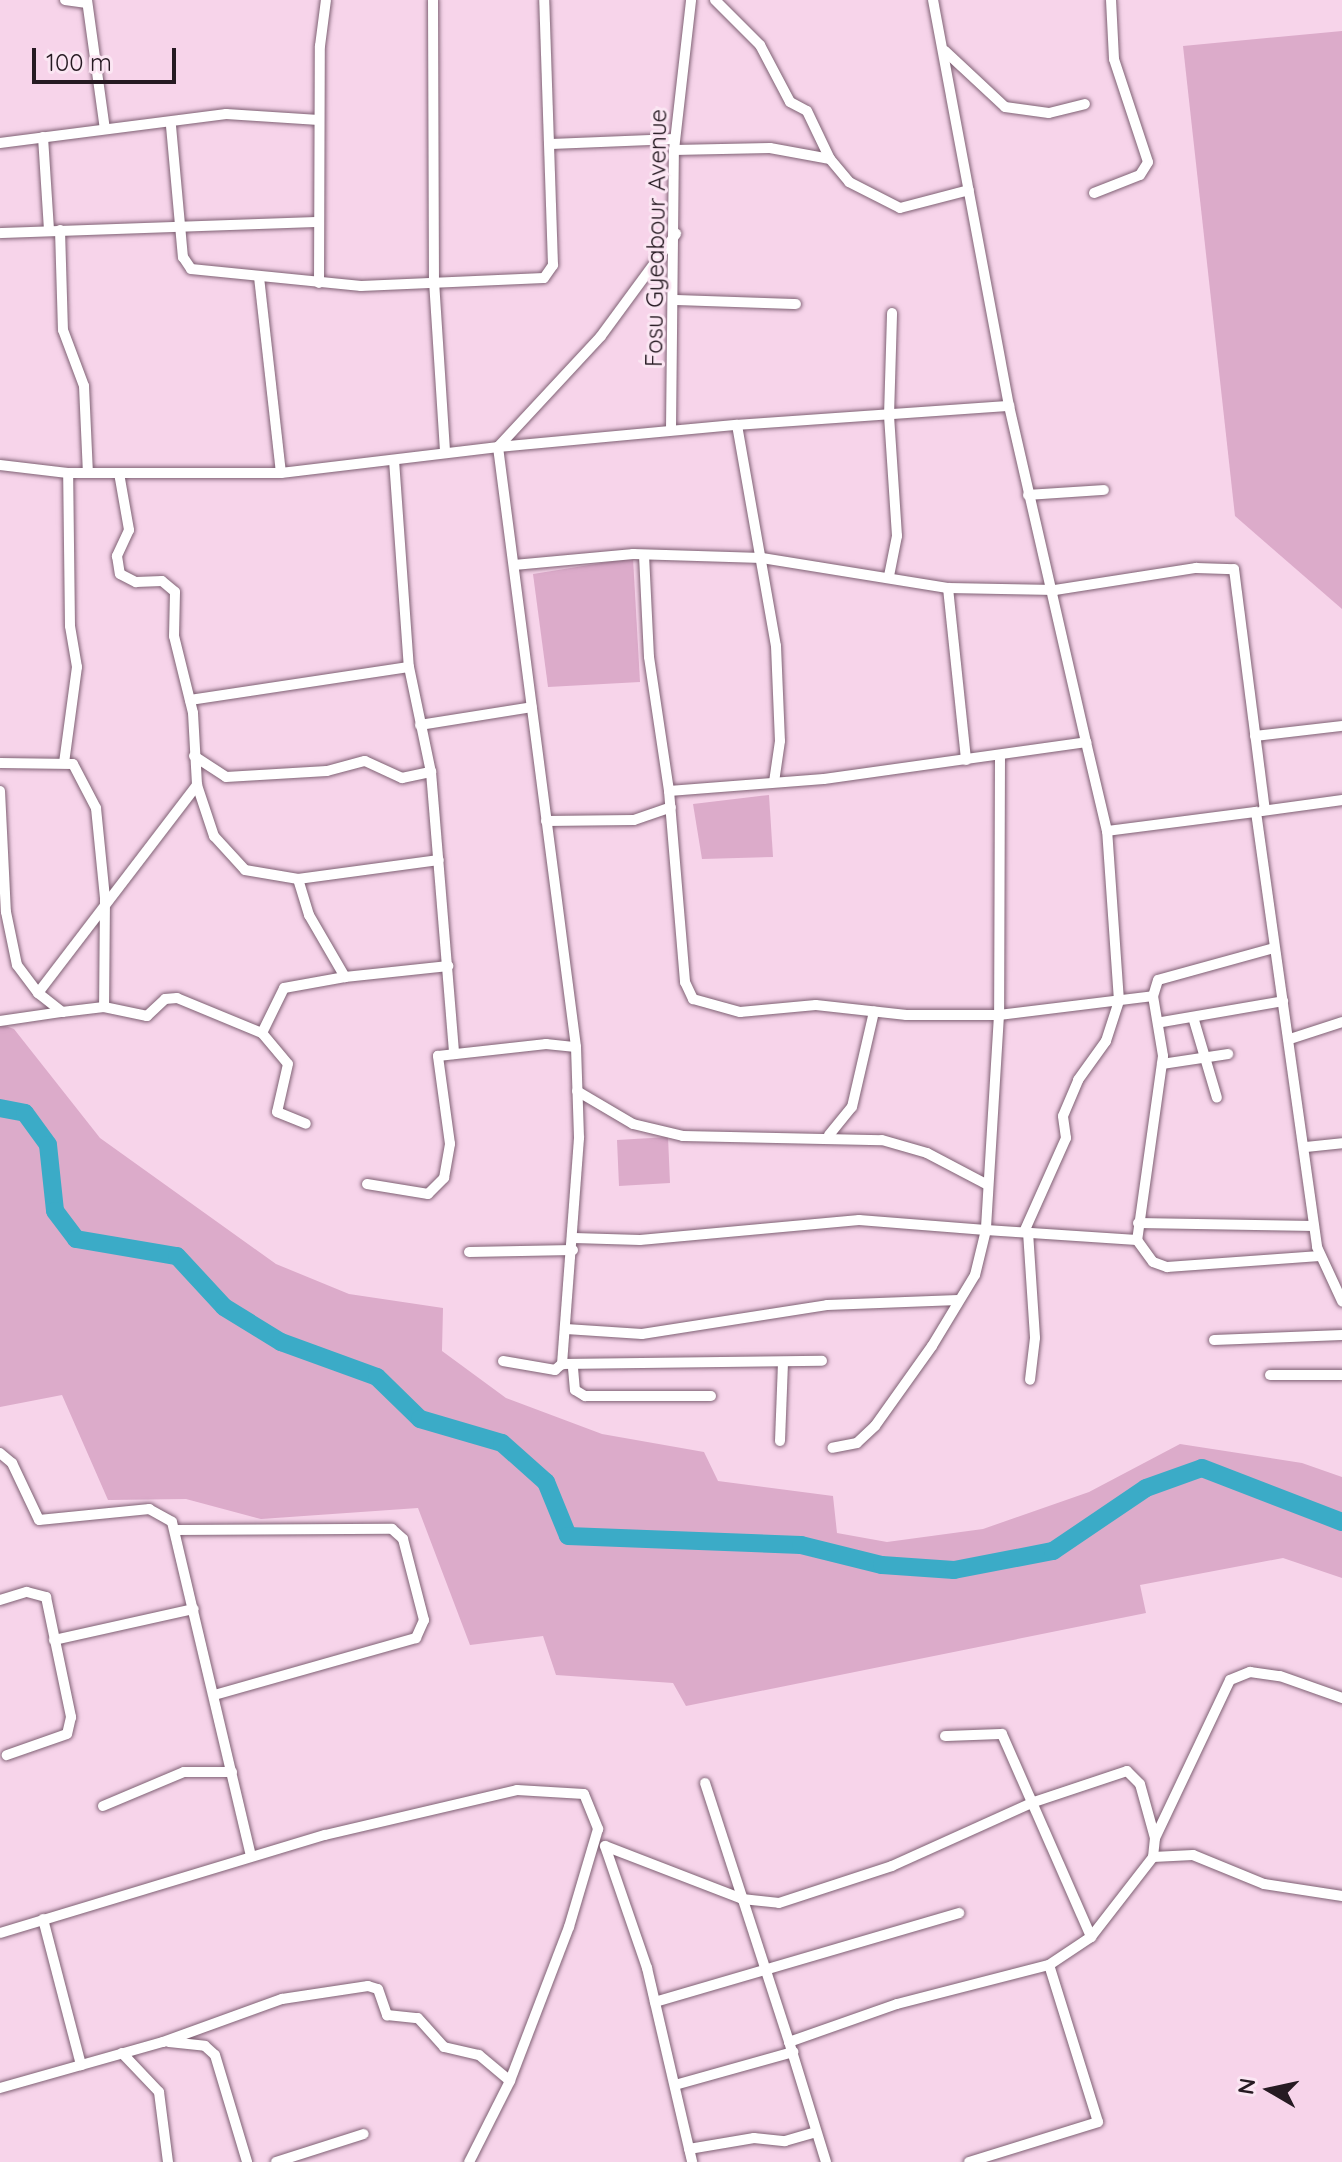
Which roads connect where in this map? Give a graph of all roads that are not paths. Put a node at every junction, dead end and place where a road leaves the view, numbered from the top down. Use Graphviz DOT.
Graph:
graph roads {
  1 [pos="65,0"];
  2 [pos="326,0"];
  3 [pos="433,0"];
  4 [pos="544,0"];
  5 [pos="691,0"];
  6 [pos="715,0"];
  7 [pos="933,0"];
  8 [pos="1111,0"];
  9 [pos="87,2"];
  10 [pos="945,51"];
  11 [pos="1085,104"];
  12 [pos="319,120"];
  13 [pos="171,126"];
  14 [pos="105,129"];
  15 [pos="43,137"];
  16 [pos="0,143"];
  17 [pos="551,144"];
  18 [pos="674,144"];
  19 [pos="830,159"];
  20 [pos="969,190"];
  21 [pos="1094,193"];
  22 [pos="318,222"];
  23 [pos="179,224"];
  24 [pos="54,230"];
  25 [pos="0,233"];
  26 [pos="676,233"];
  27 [pos="259,277"];
  28 [pos="434,281"];
  29 [pos="319,283"];
  30 [pos="674,300"];
  31 [pos="796,304"];
  32 [pos="892,313"];
  33 [pos="1009,406"];
  34 [pos="889,416"];
  35 [pos="737,425"];
  36 [pos="671,429"];
  37 [pos="498,447"];
  38 [pos="445,452"];
  39 [pos="394,460"];
  40 [pos="0,465"];
  41 [pos="68,473"];
  42 [pos="88,473"];
  43 [pos="119,473"];
  44 [pos="281,473"];
  45 [pos="1104,490"];
  46 [pos="1028,495"];
  47 [pos="644,555"];
  48 [pos="762,558"];
  49 [pos="514,565"];
  50 [pos="889,576"];
  51 [pos="948,588"];
  52 [pos="1055,590"];
  53 [pos="409,667"];
  54 [pos="190,700"];
  55 [pos="532,707"];
  56 [pos="420,725"];
  57 [pos="1342,726"];
  58 [pos="1255,736"];
  59 [pos="1086,742"];
  60 [pos="194,756"];
  61 [pos="1000,756"];
  62 [pos="966,760"];
  63 [pos="0,763"];
  64 [pos="64,763"];
  65 [pos="431,772"];
  66 [pos="774,782"];
  67 [pos="197,785"];
  68 [pos="0,791"];
  69 [pos="669,791"];
  70 [pos="1342,800"];
  71 [pos="181,805"];
  72 [pos="671,807"];
  73 [pos="1261,811"];
  74 [pos="202,812"];
  75 [pos="546,821"];
  76 [pos="1107,831"];
  77 [pos="439,860"];
  78 [pos="298,879"];
  79 [pos="105,898"];
  80 [pos="3,904"];
  81 [pos="1274,948"];
  82 [pos="448,966"];
  83 [pos="345,977"];
  84 [pos="38,993"];
  85 [pos="1153,996"];
  86 [pos="1119,1001"];
  87 [pos="1283,1001"];
  88 [pos="104,1007"];
  89 [pos="62,1012"];
  90 [pos="874,1012"];
  91 [pos="999,1015"];
  92 [pos="1193,1017"];
  93 [pos="0,1021"];
  94 [pos="1162,1022"];
  95 [pos="1342,1022"];
  96 [pos="262,1033"];
  97 [pos="1290,1039"];
  98 [pos="576,1047"];
  99 [pos="454,1054"];
  100 [pos="1228,1054"];
  101 [pos="1205,1057"];
  102 [pos="1162,1064"];
  103 [pos="577,1091"];
  104 [pos="1217,1098"];
  105 [pos="306,1124"];
  106 [pos="829,1135"];
  107 [pos="1342,1143"];
  108 [pos="1306,1147"];
  109 [pos="367,1184"];
  110 [pos="988,1185"];
  111 [pos="1138,1223"];
  112 [pos="1314,1226"];
  113 [pos="986,1230"];
  114 [pos="1026,1232"];
  115 [pos="574,1238"];
  116 [pos="1137,1240"];
  117 [pos="573,1250"];
  118 [pos="469,1252"];
  119 [pos="1320,1256"];
  120 [pos="960,1299"];
  121 [pos="1342,1301"];
  122 [pos="566,1329"];
  123 [pos="1342,1335"];
  124 [pos="1214,1340"];
  125 [pos="503,1361"];
  126 [pos="822,1361"];
  127 [pos="783,1364"];
  128 [pos="567,1366"];
  129 [pos="1270,1375"];
  130 [pos="1342,1375"];
  131 [pos="1030,1380"];
  132 [pos="711,1396"];
  133 [pos="780,1441"];
  134 [pos="832,1448"];
  135 [pos="0,1453"];
  136 [pos="175,1530"];
  137 [pos="0,1600"];
  138 [pos="194,1609"];
  139 [pos="54,1640"];
  140 [pos="214,1695"];
  141 [pos="1342,1698"];
  142 [pos="945,1736"];
  143 [pos="7,1755"];
  144 [pos="232,1772"];
  145 [pos="705,1783"];
  146 [pos="1034,1802"];
  147 [pos="103,1806"];
  148 [pos="598,1829"];
  149 [pos="1155,1838"];
  150 [pos="605,1846"];
  151 [pos="251,1856"];
  152 [pos="1153,1857"];
  153 [pos="1342,1896"];
  154 [pos="742,1899"];
  155 [pos="959,1913"];
  156 [pos="43,1919"];
  157 [pos="0,1933"];
  158 [pos="1091,1937"];
  159 [pos="1049,1965"];
  160 [pos="763,1967"];
  161 [pos="655,2002"];
  162 [pos="163,2042"];
  163 [pos="791,2047"];
  164 [pos="122,2053"];
  165 [pos="81,2065"];
  166 [pos="510,2081"];
  167 [pos="675,2085"];
  168 [pos="0,2088"];
  169 [pos="816,2132"];
  170 [pos="364,2134"];
  171 [pos="689,2149"];
  172 [pos="168,2162"];
  173 [pos="247,2162"];
  174 [pos="276,2162"];
  175 [pos="469,2162"];
  176 [pos="692,2162"];
  177 [pos="826,2162"];
  178 [pos="969,2162"];
  1 -- 9 [label="street"];
  2 -- 12 [label="street"];
  3 -- 28 [label="street"];
  4 -- 17 [label="street"];
  5 -- 18 [label="street, Fosu Gyeabour Avenue"];
  6 -- 19 [label="street"];
  7 -- 10 [label="street"];
  8 -- 21 [label="street"];
  9 -- 14 [label="street"];
  10 -- 11 [label="street"];
  10 -- 20 [label="street"];
  12 -- 13 [label="street"];
  12 -- 22 [label="street"];
  13 -- 14 [label="street"];
  13 -- 23 [label="street"];
  14 -- 15 [label="street"];
  15 -- 16 [label="street"];
  15 -- 24 [label="street"];
  17 -- 18 [label="street"];
  17 -- 28 [label="street"];
  18 -- 19 [label="street"];
  18 -- 26 [label="street, Fosu Gyeabour Avenue"];
  19 -- 20 [label="street"];
  20 -- 33 [label="street"];
  22 -- 23 [label="street"];
  22 -- 29 [label="street"];
  23 -- 24 [label="street"];
  23 -- 27 [label="street"];
  24 -- 25 [label="street"];
  24 -- 42 [label="street"];
  26 -- 30 [label="street, Fosu Gyeabour Avenue"];
  26 -- 37 [label="street"];
  27 -- 29 [label="street"];
  27 -- 44 [label="street"];
  28 -- 29 [label="street"];
  28 -- 38 [label="street"];
  30 -- 31 [label="street"];
  30 -- 36 [label="street, Fosu Gyeabour Avenue"];
  32 -- 34 [label="street"];
  33 -- 34 [label="street"];
  33 -- 46 [label="street"];
  34 -- 35 [label="street"];
  34 -- 50 [label="street"];
  35 -- 36 [label="street"];
  35 -- 48 [label="street"];
  36 -- 37 [label="street"];
  37 -- 38 [label="street"];
  37 -- 49 [label="street"];
  38 -- 39 [label="street"];
  39 -- 44 [label="street"];
  39 -- 53 [label="street"];
  40 -- 41 [label="street"];
  41 -- 42 [label="street"];
  41 -- 64 [label="street"];
  42 -- 43 [label="street"];
  43 -- 44 [label="street"];
  43 -- 54 [label="street"];
  45 -- 46 [label="street"];
  46 -- 52 [label="street"];
  47 -- 48 [label="street"];
  47 -- 49 [label="street"];
  47 -- 69 [label="street"];
  48 -- 50 [label="street"];
  48 -- 66 [label="street"];
  49 -- 55 [label="street"];
  50 -- 51 [label="street"];
  51 -- 52 [label="street"];
  51 -- 62 [label="street"];
  52 -- 58 [label="street"];
  52 -- 59 [label="street"];
  53 -- 54 [label="street"];
  53 -- 56 [label="street"];
  54 -- 60 [label="street"];
  55 -- 56 [label="street"];
  55 -- 75 [label="street"];
  56 -- 65 [label="street"];
  57 -- 58 [label="street"];
  58 -- 73 [label="street"];
  59 -- 61 [label="street"];
  59 -- 76 [label="street"];
  60 -- 65 [label="street"];
  60 -- 67 [label="street"];
  61 -- 62 [label="street"];
  61 -- 91 [label="street"];
  62 -- 66 [label="street"];
  63 -- 64 [label="street"];
  64 -- 79 [label="street"];
  65 -- 77 [label="street"];
  66 -- 69 [label="street"];
  67 -- 71 [label="street"];
  67 -- 74 [label="street"];
  68 -- 80 [label="street"];
  69 -- 72 [label="street"];
  70 -- 73 [label="street"];
  71 -- 74 [label="street"];
  71 -- 79 [label="street"];
  72 -- 75 [label="street"];
  72 -- 90 [label="street"];
  73 -- 76 [label="street"];
  73 -- 81 [label="street"];
  74 -- 78 [label="street"];
  75 -- 98 [label="street"];
  76 -- 86 [label="street"];
  77 -- 78 [label="street"];
  77 -- 82 [label="street"];
  78 -- 83 [label="street"];
  79 -- 84 [label="street"];
  79 -- 88 [label="street"];
  80 -- 84 [label="street"];
  81 -- 85 [label="street"];
  81 -- 87 [label="street"];
  82 -- 83 [label="street"];
  82 -- 99 [label="street"];
  83 -- 96 [label="street"];
  84 -- 89 [label="street"];
  85 -- 86 [label="street"];
  85 -- 94 [label="street"];
  86 -- 91 [label="street"];
  86 -- 114 [label="street"];
  87 -- 92 [label="street"];
  87 -- 97 [label="street"];
  88 -- 89 [label="street"];
  88 -- 96 [label="street"];
  89 -- 93 [label="street"];
  90 -- 91 [label="street"];
  90 -- 106 [label="street"];
  91 -- 110 [label="street"];
  92 -- 94 [label="street"];
  92 -- 101 [label="street"];
  94 -- 102 [label="street"];
  95 -- 97 [label="street"];
  96 -- 105 [label="street"];
  97 -- 108 [label="street"];
  98 -- 99 [label="street"];
  98 -- 103 [label="street"];
  99 -- 109 [label="street"];
  100 -- 101 [label="street"];
  101 -- 102 [label="street"];
  101 -- 104 [label="street"];
  102 -- 111 [label="street"];
  103 -- 106 [label="street"];
  103 -- 115 [label="street"];
  106 -- 110 [label="street"];
  107 -- 108 [label="street"];
  108 -- 112 [label="street"];
  110 -- 113 [label="street"];
  111 -- 112 [label="street"];
  111 -- 116 [label="street"];
  112 -- 119 [label="street"];
  113 -- 114 [label="street"];
  113 -- 115 [label="street"];
  113 -- 120 [label="street"];
  114 -- 116 [label="street"];
  114 -- 131 [label="street"];
  115 -- 117 [label="street"];
  116 -- 119 [label="street"];
  117 -- 118 [label="street"];
  117 -- 122 [label="street"];
  119 -- 121 [label="street"];
  120 -- 122 [label="street"];
  120 -- 134 [label="street"];
  122 -- 128 [label="street"];
  123 -- 124 [label="street"];
  125 -- 128 [label="street"];
  126 -- 127 [label="street"];
  127 -- 128 [label="street"];
  127 -- 133 [label="street"];
  128 -- 132 [label="street"];
  129 -- 130 [label="street"];
  135 -- 136 [label="street"];
  136 -- 138 [label="street"];
  136 -- 140 [label="street"];
  137 -- 139 [label="street"];
  138 -- 139 [label="street"];
  138 -- 140 [label="street"];
  139 -- 143 [label="street"];
  140 -- 144 [label="street"];
  141 -- 149 [label="street"];
  142 -- 146 [label="street"];
  144 -- 147 [label="street"];
  144 -- 151 [label="street"];
  145 -- 154 [label="street"];
  146 -- 149 [label="street"];
  146 -- 154 [label="street"];
  146 -- 158 [label="street"];
  148 -- 150 [label="street"];
  148 -- 151 [label="street"];
  148 -- 166 [label="street"];
  149 -- 152 [label="street"];
  150 -- 154 [label="street"];
  150 -- 161 [label="street"];
  151 -- 156 [label="street"];
  152 -- 153 [label="street"];
  152 -- 158 [label="street"];
  154 -- 160 [label="street"];
  155 -- 160 [label="street"];
  156 -- 157 [label="street"];
  156 -- 165 [label="street"];
  158 -- 159 [label="street"];
  159 -- 163 [label="street"];
  159 -- 178 [label="street"];
  160 -- 161 [label="street"];
  160 -- 163 [label="street"];
  161 -- 167 [label="street"];
  162 -- 164 [label="street"];
  162 -- 166 [label="street"];
  162 -- 173 [label="street"];
  163 -- 167 [label="street"];
  163 -- 169 [label="street"];
  164 -- 165 [label="street"];
  164 -- 172 [label="street"];
  165 -- 168 [label="street"];
  166 -- 175 [label="street"];
  167 -- 171 [label="street"];
  169 -- 171 [label="street"];
  169 -- 177 [label="street"];
  170 -- 174 [label="street"];
  171 -- 176 [label="street"];
}
